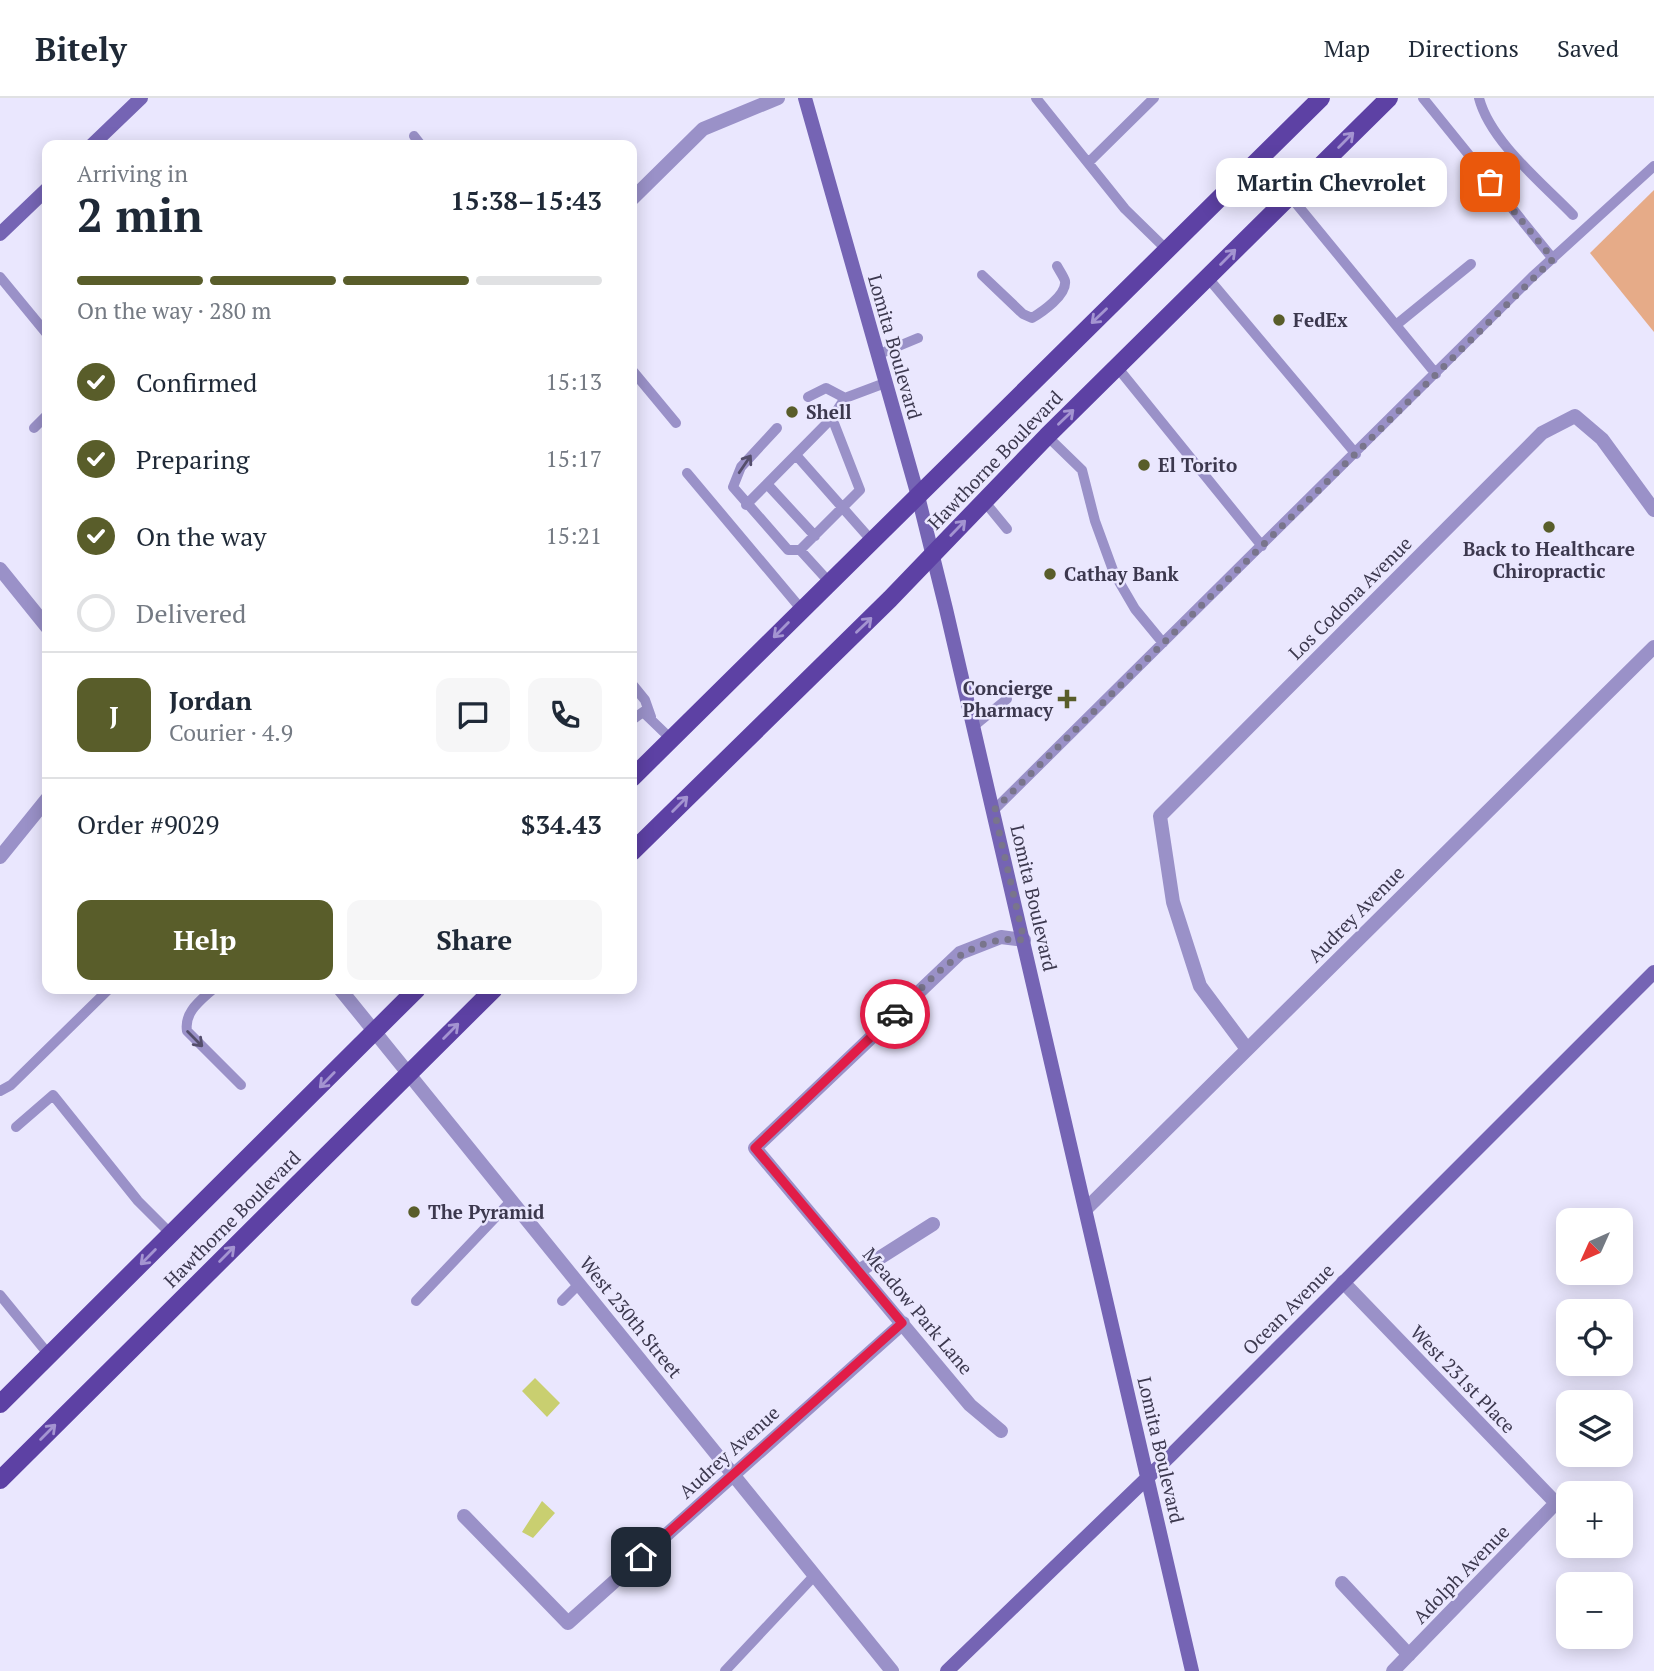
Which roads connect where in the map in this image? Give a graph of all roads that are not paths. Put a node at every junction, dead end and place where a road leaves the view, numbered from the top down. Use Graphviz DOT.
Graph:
graph roads {
  1 [pos="141,98"];
  2 [pos="778,98"];
  3 [pos="805,98"];
  4 [pos="1036,98"];
  5 [pos="1154,98"];
  6 [pos="1321,98"];
  7 [pos="1389,98"];
  8 [pos="1423,98"];
  9 [pos="1479,98"];
  10 [pos="414,136"];
  11 [pos="97,140"];
  12 [pos="417,140"];
  13 [pos="1089,162"];
  14 [pos="1654,166"];
  15 [pos="637,194"];
  16 [pos="1290,196"];
  17 [pos="42,199"];
  18 [pos="1573,215"];
  19 [pos="0,234"];
  20 [pos="1167,250"];
  21 [pos="1553,259"];
  22 [pos="1471,264"];
  23 [pos="1057,266"];
  24 [pos="982,275"];
  25 [pos="0,277"];
  26 [pos="1208,278"];
  27 [pos="1396,325"];
  28 [pos="42,328"];
  29 [pos="918,338"];
  30 [pos="877,355"];
  31 [pos="1117,367"];
  32 [pos="1436,374"];
  33 [pos="637,376"];
  34 [pos="885,383"];
  35 [pos="808,397"];
  36 [pos="845,398"];
  37 [pos="832,418"];
  38 [pos="42,420"];
  39 [pos="676,423"];
  40 [pos="34,428"];
  41 [pos="777,428"];
  42 [pos="1047,436"];
  43 [pos="1356,454"];
  44 [pos="796,455"];
  45 [pos="687,473"];
  46 [pos="766,484"];
  47 [pos="918,496"];
  48 [pos="984,501"];
  49 [pos="746,505"];
  50 [pos="843,507"];
  51 [pos="1654,510"];
  52 [pos="1007,529"];
  53 [pos="815,536"];
  54 [pos="872,541"];
  55 [pos="1262,546"];
  56 [pos="800,551"];
  57 [pos="933,554"];
  58 [pos="0,569"];
  59 [pos="831,584"];
  60 [pos="802,610"];
  61 [pos="42,621"];
  62 [pos="1163,643"];
  63 [pos="1654,647"];
  64 [pos="637,690"];
  65 [pos="1007,699"];
  66 [pos="637,716"];
  67 [pos="651,717"];
  68 [pos="974,726"];
  69 [pos="671,739"];
  70 [pos="637,773"];
  71 [pos="42,805"];
  72 [pos="994,810"];
  73 [pos="637,847"];
  74 [pos="0,858"];
  75 [pos="1024,940"];
  76 [pos="1654,972"];
  77 [pos="104,994"];
  78 [pos="208,994"];
  79 [pos="344,994"];
  80 [pos="412,994"];
  81 [pos="489,994"];
  82 [pos="374,1031"];
  83 [pos="1247,1049"];
  84 [pos="409,1074"];
  85 [pos="241,1085"];
  86 [pos="0,1091"];
  87 [pos="16,1127"];
  88 [pos="512,1200"];
  89 [pos="1086,1209"];
  90 [pos="933,1224"];
  91 [pos="171,1234"];
  92 [pos="859,1270"];
  93 [pos="1343,1282"];
  94 [pos="579,1284"];
  95 [pos="0,1295"];
  96 [pos="416,1301"];
  97 [pos="562,1301"];
  98 [pos="902,1323"];
  99 [pos="49,1355"];
  100 [pos="0,1404"];
  101 [pos="1001,1432"];
  102 [pos="733,1473"];
  103 [pos="1147,1477"];
  104 [pos="0,1480"];
  105 [pos="1556,1503"];
  106 [pos="464,1516"];
  107 [pos="815,1576"];
  108 [pos="1342,1583"];
  109 [pos="1409,1655"];
  110 [pos="725,1671"];
  111 [pos="892,1671"];
  112 [pos="947,1671"];
  113 [pos="1192,1671"];
  114 [pos="1393,1671"];
  1 -- 11 [label="main road"];
  2 -- 15 [label="street"];
  3 -- 30 [label="main road, Lomita Boulevard"];
  4 -- 13 [label="lane"];
  5 -- 13 [label="lane"];
  6 -- 20 [label="main road, Hawthorne Boulevard"];
  16 -- 7 [label="main road, Hawthorne Boulevard, one-way"];
  8 -- 21 [label="lane"];
  9 -- 18 [label="lane"];
  10 -- 12 [label="lane"];
  13 -- 20 [label="lane"];
  14 -- 21 [label="lane"];
  26 -- 16 [label="main road, Hawthorne Boulevard, one-way"];
  16 -- 27 [label="lane"];
  17 -- 19 [label="main road"];
  20 -- 47 [label="main road, Hawthorne Boulevard, one-way"];
  21 -- 32 [label="lane"];
  22 -- 27 [label="lane"];
  23 -- 24 [label="lane"];
  25 -- 28 [label="lane"];
  26 -- 31 [label="main road, Hawthorne Boulevard"];
  26 -- 43 [label="lane"];
  27 -- 32 [label="lane"];
  29 -- 30 [label="lane"];
  30 -- 34 [label="main road, Lomita Boulevard"];
  42 -- 31 [label="main road, Hawthorne Boulevard, one-way"];
  31 -- 55 [label="lane"];
  32 -- 43 [label="lane"];
  33 -- 39 [label="lane"];
  34 -- 36 [label="lane"];
  34 -- 47 [label="main road, Lomita Boulevard"];
  35 -- 36 [label="lane"];
  36 -- 37 [label="lane"];
  37 -- 44 [label="lane"];
  37 -- 50 [label="lane"];
  38 -- 40 [label="lane"];
  49 -- 41 [label="lane, one-way"];
  42 -- 48 [label="main road, Hawthorne Boulevard"];
  42 -- 62 [label="lane"];
  43 -- 55 [label="lane"];
  44 -- 46 [label="lane"];
  44 -- 50 [label="lane"];
  45 -- 60 [label="lane"];
  46 -- 49 [label="lane"];
  46 -- 53 [label="lane"];
  47 -- 54 [label="main road, Hawthorne Boulevard"];
  47 -- 57 [label="main road, Lomita Boulevard"];
  48 -- 52 [label="lane"];
  57 -- 48 [label="main road, Hawthorne Boulevard, one-way"];
  49 -- 56 [label="lane"];
  50 -- 53 [label="lane"];
  50 -- 54 [label="lane"];
  51 -- 83 [label="street, Los Codona Avenue"];
  53 -- 56 [label="lane"];
  54 -- 59 [label="main road, Hawthorne Boulevard"];
  55 -- 62 [label="lane"];
  56 -- 59 [label="lane"];
  57 -- 68 [label="main road, Lomita Boulevard"];
  73 -- 57 [label="main road, Hawthorne Boulevard, one-way"];
  58 -- 61 [label="street"];
  59 -- 60 [label="main road, Hawthorne Boulevard"];
  60 -- 69 [label="main road, Hawthorne Boulevard, one-way"];
  62 -- 72 [label="lane"];
  63 -- 83 [label="street, Audrey Avenue"];
  64 -- 67 [label="lane"];
  65 -- 68 [label="lane"];
  66 -- 67 [label="lane"];
  67 -- 69 [label="lane"];
  68 -- 72 [label="main road, Lomita Boulevard"];
  69 -- 70 [label="main road, Hawthorne Boulevard"];
  71 -- 74 [label="street"];
  72 -- 75 [label="main road, Lomita Boulevard"];
  75 -- 89 [label="main road, Lomita Boulevard"];
  75 -- 92 [label="street, Meadow Park Lane"];
  76 -- 93 [label="main road, Ocean Avenue"];
  77 -- 86 [label="lane"];
  78 -- 85 [label="lane, one-way"];
  79 -- 82 [label="street, West 230th Street"];
  80 -- 82 [label="main road, Hawthorne Boulevard"];
  84 -- 81 [label="main road, Hawthorne Boulevard, one-way"];
  82 -- 84 [label="street, West 230th Street"];
  82 -- 91 [label="main road, Hawthorne Boulevard, one-way"];
  83 -- 89 [label="street, Audrey Avenue"];
  84 -- 88 [label="street, West 230th Street"];
  104 -- 84 [label="main road, Hawthorne Boulevard, one-way"];
  87 -- 91 [label="lane"];
  88 -- 94 [label="street, West 230th Street"];
  88 -- 96 [label="lane"];
  89 -- 103 [label="main road, Lomita Boulevard"];
  90 -- 92 [label="street"];
  91 -- 99 [label="main road, Hawthorne Boulevard, one-way"];
  92 -- 98 [label="street, Meadow Park Lane"];
  93 -- 103 [label="main road, Ocean Avenue"];
  93 -- 105 [label="street, West 231st Place"];
  94 -- 97 [label="lane"];
  94 -- 102 [label="street, West 230th Street"];
  95 -- 99 [label="lane"];
  98 -- 101 [label="street, Meadow Park Lane"];
  98 -- 102 [label="street, Audrey Avenue"];
  99 -- 100 [label="main road, Hawthorne Boulevard"];
  102 -- 106 [label="street, Audrey Avenue"];
  102 -- 107 [label="street, West 230th Street"];
  103 -- 112 [label="main road, Ocean Avenue"];
  103 -- 113 [label="main road, Lomita Boulevard"];
  105 -- 109 [label="street, Adolph Avenue"];
  107 -- 110 [label="lane"];
  107 -- 111 [label="street, West 230th Street"];
  108 -- 109 [label="street"];
  109 -- 114 [label="street, Adolph Avenue"];
}
